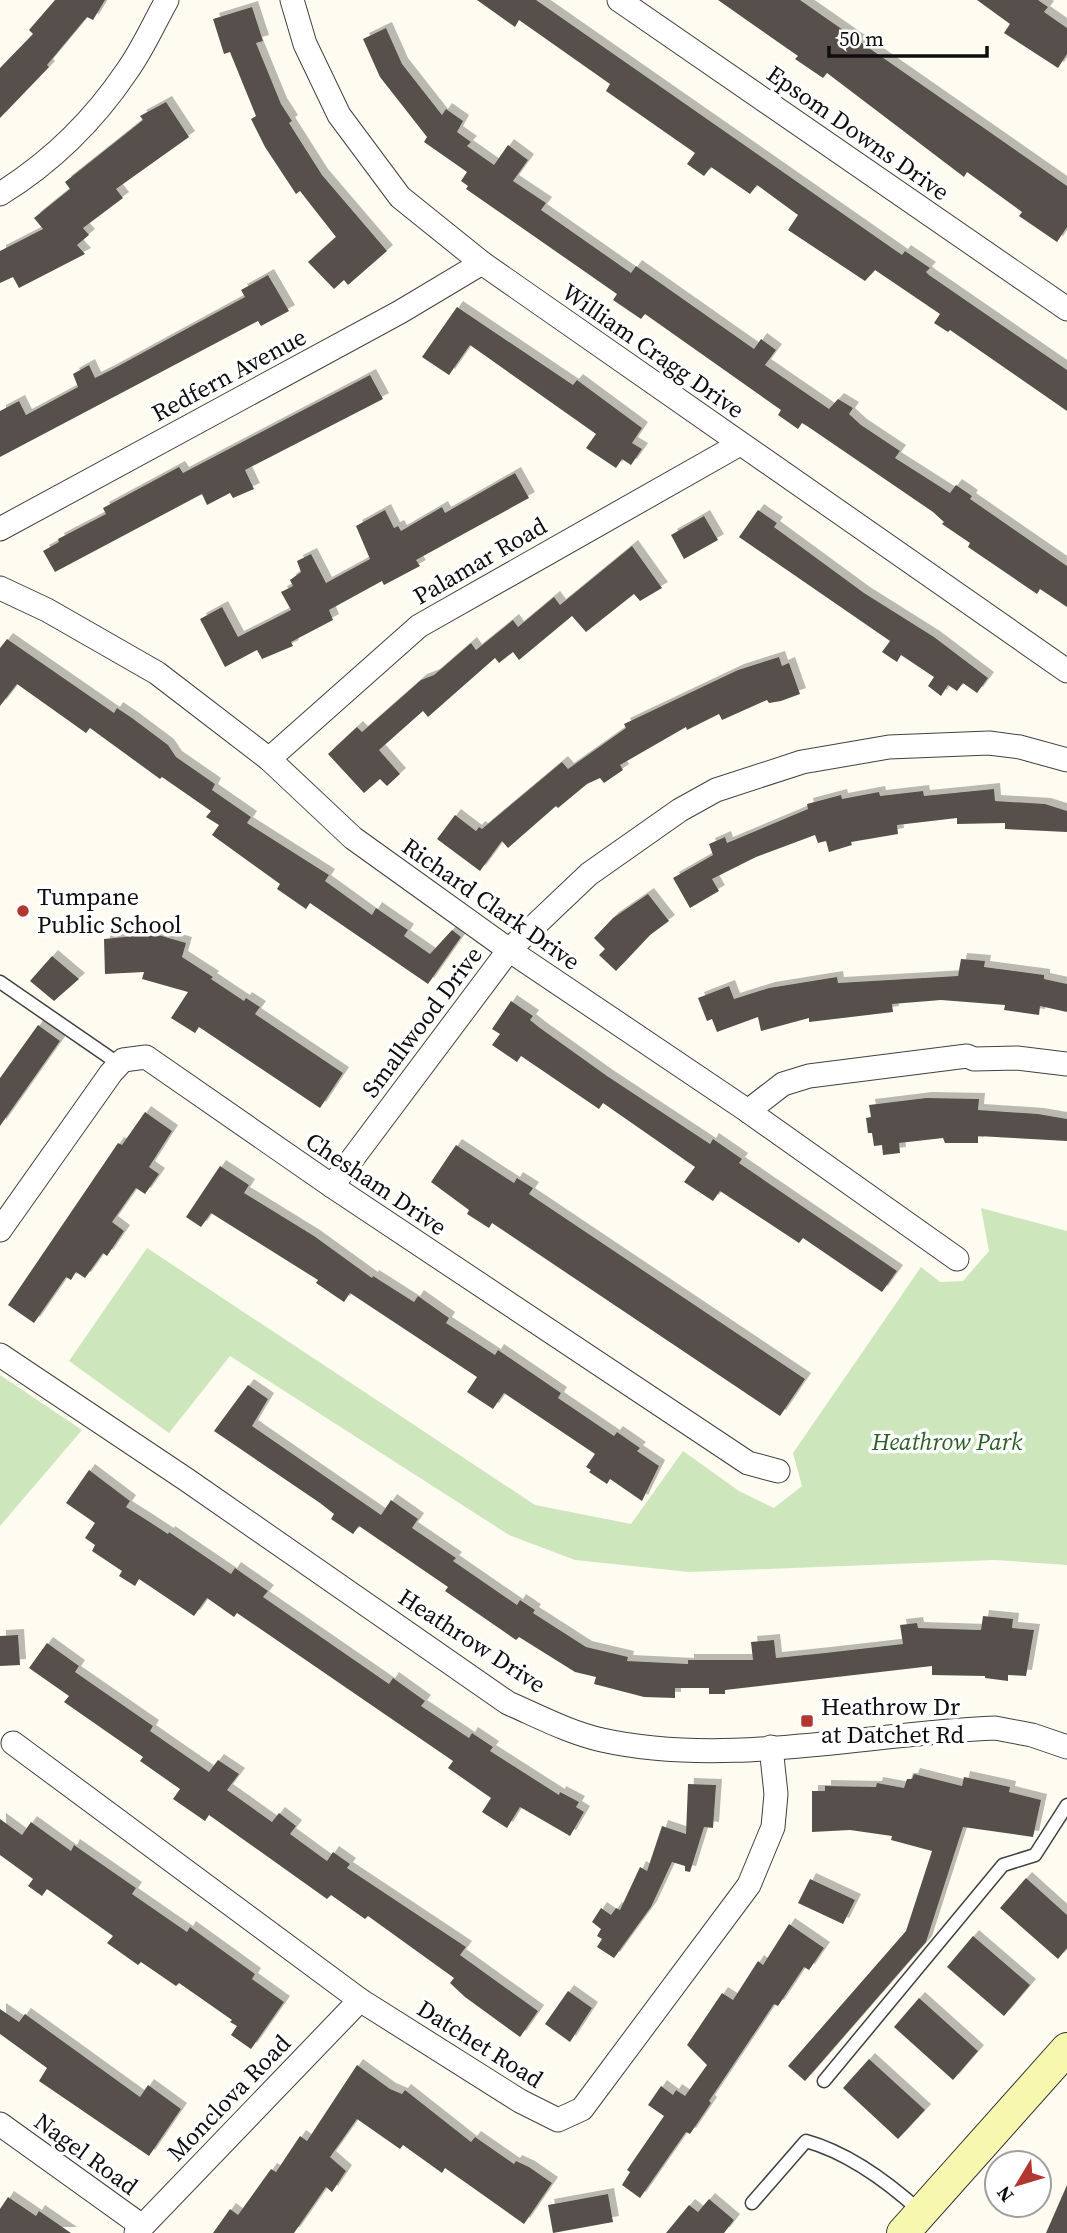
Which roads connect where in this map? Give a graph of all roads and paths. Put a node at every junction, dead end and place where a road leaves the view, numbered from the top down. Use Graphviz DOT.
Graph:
graph roads {
  1 [pos="167,0"];
  2 [pos="292,0"];
  3 [pos="619,0"];
  4 [pos="0,194"];
  5 [pos="482,263"];
  6 [pos="1067,309"];
  7 [pos="740,444"];
  8 [pos="0,529"];
  9 [pos="0,588"];
  10 [pos="1067,671"];
  11 [pos="269,759"];
  12 [pos="1067,760"];
  13 [pos="509,950"];
  14 [pos="0,982"];
  15 [pos="119,1064"];
  16 [pos="1067,1064"];
  17 [pos="748,1111"];
  18 [pos="332,1186"];
  19 [pos="0,1230"];
  20 [pos="957,1259"];
  21 [pos="0,1355"];
  22 [pos="778,1471"];
  23 [pos="13,1743"];
  24 [pos="771,1747"];
  25 [pos="1067,1748"];
  26 [pos="1067,1805"];
  27 [pos="360,2000"];
  28 [pos="1067,2049"];
  29 [pos="824,2081"];
  30 [pos="0,2124"];
  31 [pos="752,2203"];
  32 [pos="912,2223"];
  33 [pos="139,2230"];
  1 -- 4 [label="street"];
  2 -- 5 [label="street, William Cragg Drive"];
  3 -- 6 [label="street, Epsom Downs Drive"];
  5 -- 7 [label="street, William Cragg Drive"];
  5 -- 8 [label="street, Redfern Avenue"];
  7 -- 10 [label="street, William Cragg Drive"];
  7 -- 11 [label="street, Palamar Road"];
  9 -- 11 [label="street, Richard Clark Drive"];
  11 -- 13 [label="street, Richard Clark Drive"];
  12 -- 13 [label="street, Smallwood Drive"];
  13 -- 17 [label="street, Richard Clark Drive"];
  13 -- 18 [label="street, Smallwood Drive"];
  14 -- 15 [label="lane"];
  15 -- 18 [label="street, Chesham Drive"];
  15 -- 19 [label="street"];
  16 -- 17 [label="street"];
  17 -- 20 [label="street, Richard Clark Drive"];
  18 -- 22 [label="street, Chesham Drive"];
  21 -- 24 [label="street, Heathrow Drive"];
  23 -- 27 [label="street, Datchet Road"];
  24 -- 25 [label="street, Heathrow Drive"];
  24 -- 27 [label="street, Datchet Road"];
  26 -- 29 [label="lane"];
  27 -- 33 [label="street, Monclova Road"];
  28 -- 32 [label="main road"];
  30 -- 33 [label="street, Nagel Road"];
  31 -- 32 [label="lane"];
}
